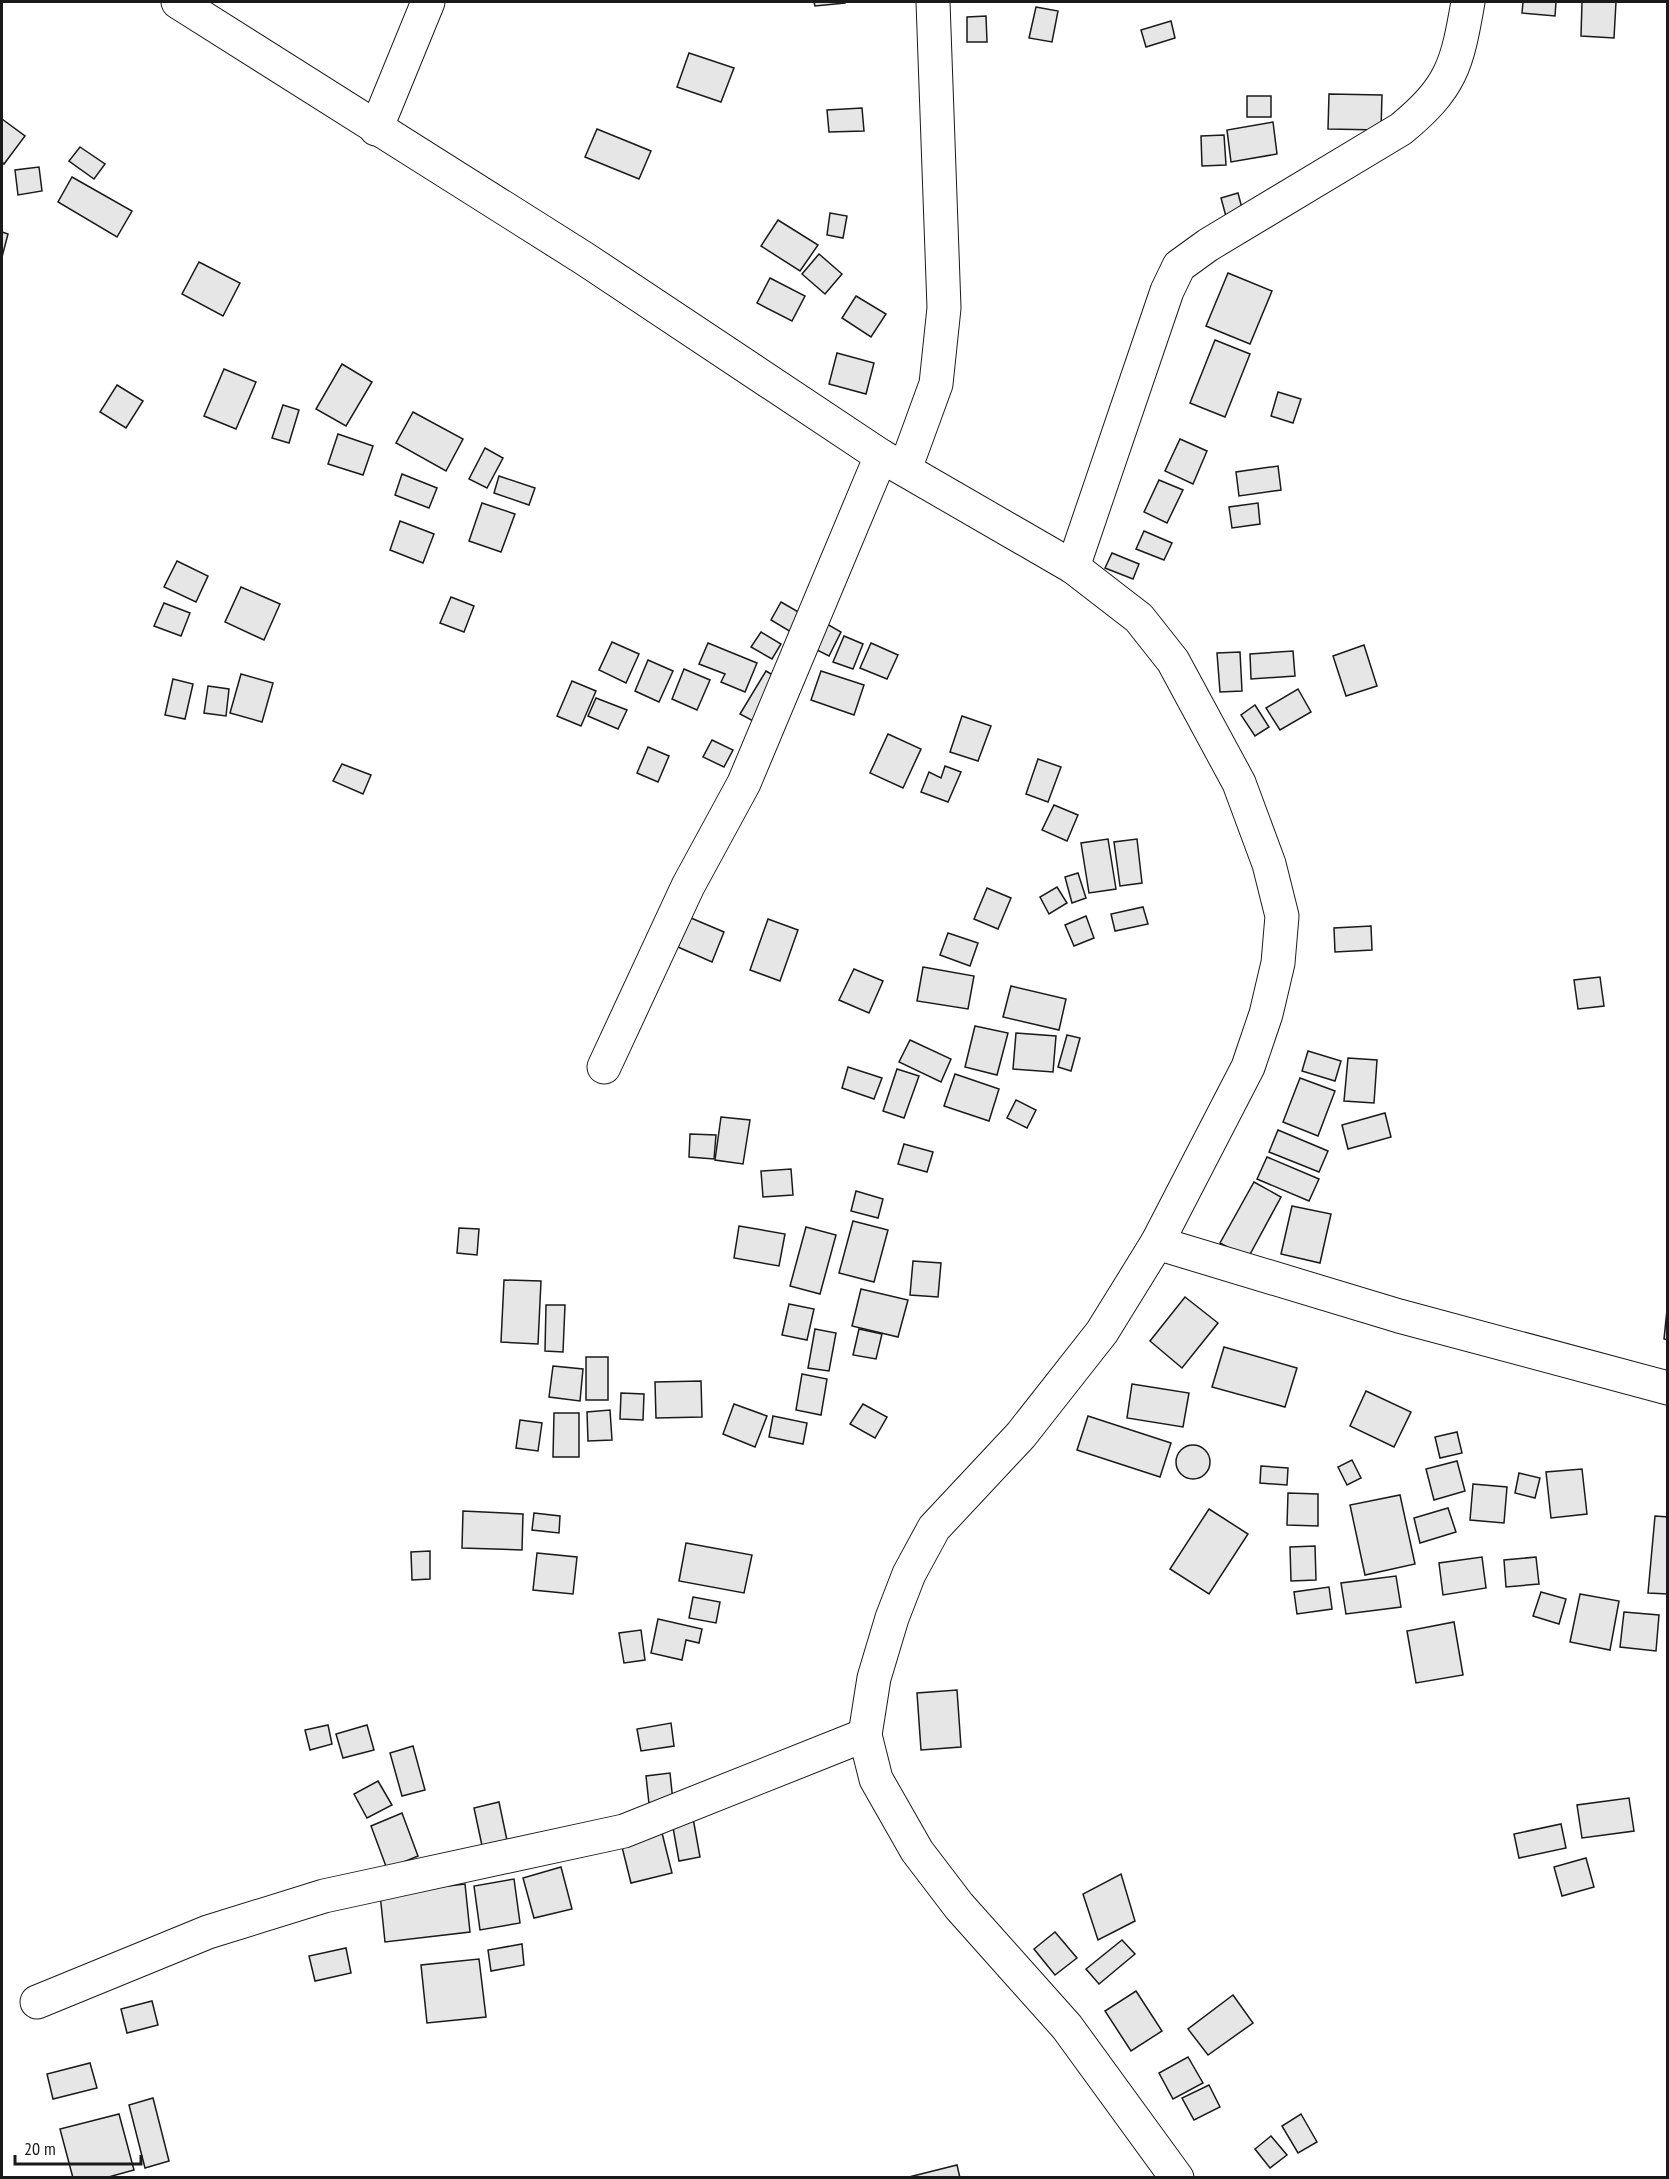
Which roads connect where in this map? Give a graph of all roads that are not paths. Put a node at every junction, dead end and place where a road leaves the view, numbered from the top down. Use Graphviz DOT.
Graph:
graph roads {
  1 [pos="178,2"];
  2 [pos="428,2"];
  3 [pos="933,2"];
  4 [pos="1468,2"];
  5 [pos="376,129"];
  6 [pos="893,463"];
  7 [pos="1074,567"];
  8 [pos="604,1067"];
  9 [pos="1157,1243"];
  10 [pos="1668,1388"];
  11 [pos="865,1736"];
  12 [pos="37,2002"];
  13 [pos="1178,2178"];
  1 -- 5 [label="street"];
  2 -- 5 [label="street"];
  3 -- 6 [label="street"];
  4 -- 7 [label="street"];
  5 -- 6 [label="street"];
  6 -- 7 [label="street"];
  6 -- 8 [label="street"];
  7 -- 9 [label="street"];
  9 -- 10 [label="street"];
  9 -- 11 [label="street"];
  11 -- 12 [label="street"];
  11 -- 13 [label="street"];
}
